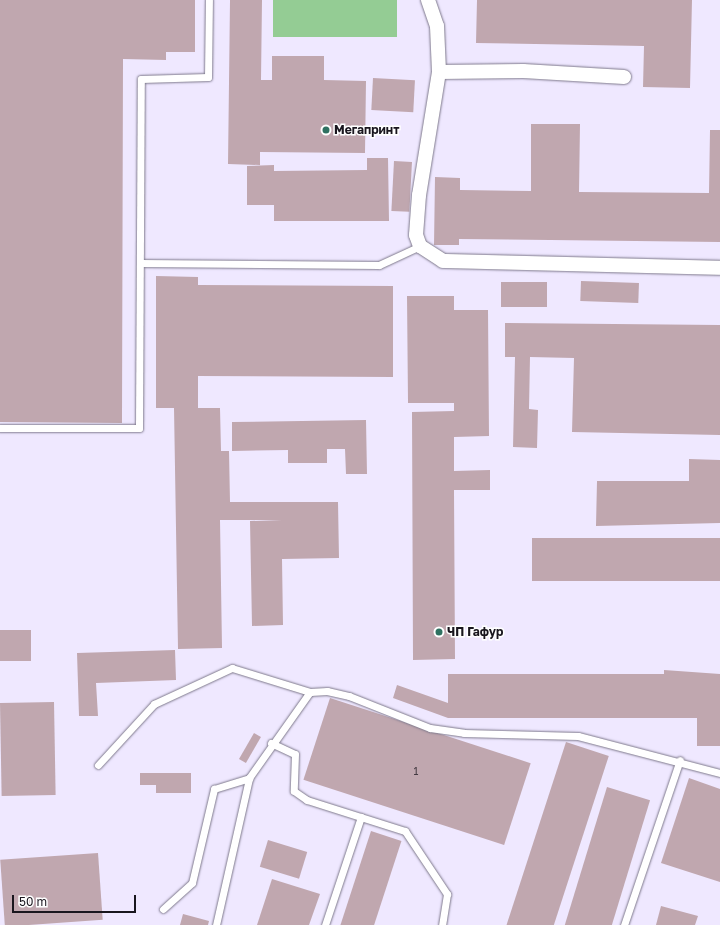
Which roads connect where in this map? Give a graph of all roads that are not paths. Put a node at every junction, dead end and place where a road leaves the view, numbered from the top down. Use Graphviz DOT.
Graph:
graph roads {
  1 [pos="209,0"];
  2 [pos="428,0"];
  3 [pos="439,72"];
  4 [pos="624,76"];
  5 [pos="420,246"];
  6 [pos="140,263"];
  7 [pos="720,268"];
  8 [pos="0,428"];
  9 [pos="310,692"];
  10 [pos="271,743"];
  11 [pos="680,760"];
  12 [pos="98,764"];
  13 [pos="720,773"];
  14 [pos="249,778"];
  15 [pos="361,817"];
  16 [pos="163,909"];
  17 [pos="216,925"];
  18 [pos="325,925"];
  19 [pos="442,925"];
  20 [pos="624,925"];
  1 -- 6 [label="lane"];
  2 -- 3 [label="street"];
  3 -- 4 [label="street"];
  3 -- 5 [label="street"];
  5 -- 6 [label="lane"];
  5 -- 7 [label="street"];
  6 -- 8 [label="lane"];
  9 -- 10 [label="lane"];
  9 -- 11 [label="lane"];
  9 -- 12 [label="lane"];
  10 -- 14 [label="lane"];
  10 -- 15 [label="lane"];
  11 -- 13 [label="lane"];
  11 -- 20 [label="lane"];
  14 -- 16 [label="lane"];
  14 -- 17 [label="lane"];
  15 -- 18 [label="lane"];
  15 -- 19 [label="lane"];
}
